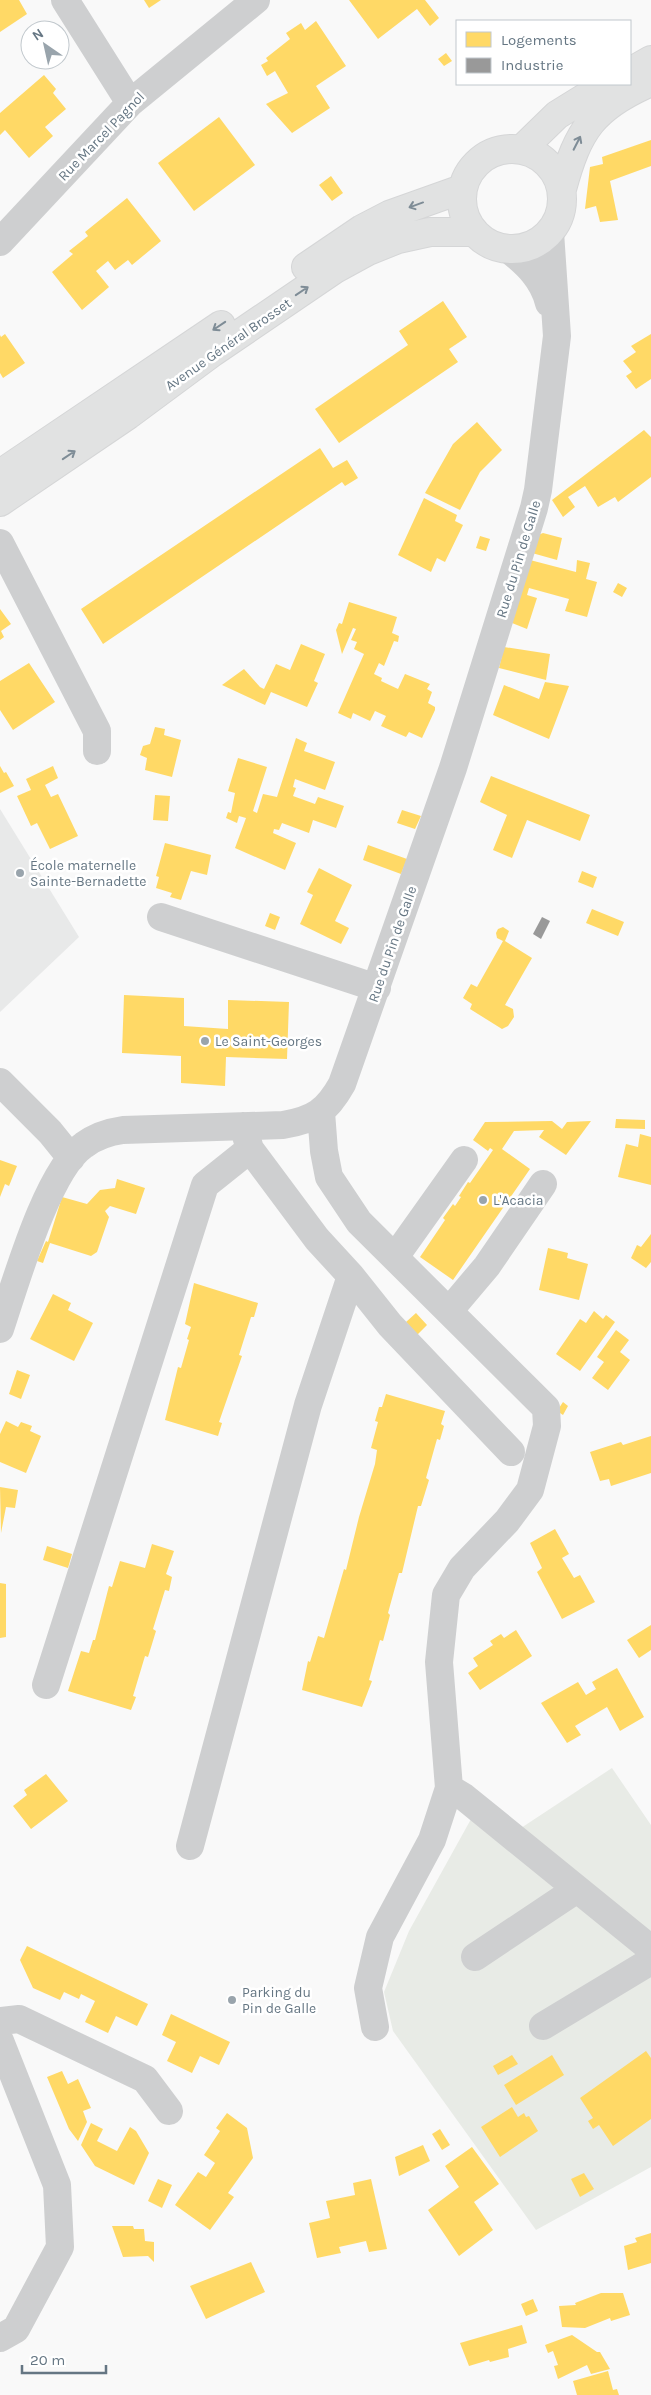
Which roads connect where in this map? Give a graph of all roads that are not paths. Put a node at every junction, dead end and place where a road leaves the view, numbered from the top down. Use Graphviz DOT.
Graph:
graph roads {
  1 [pos="65,0"];
  2 [pos="256,0"];
  3 [pos="651,60"];
  4 [pos="631,71"];
  5 [pos="651,82"];
  6 [pos="605,85"];
  7 [pos="130,102"];
  8 [pos="522,149"];
  9 [pos="462,188"];
  10 [pos="562,190"];
  11 [pos="474,232"];
  12 [pos="550,232"];
  13 [pos="0,242"];
  14 [pos="508,249"];
  15 [pos="557,336"];
  16 [pos="62,432"];
  17 [pos="0,474"];
  18 [pos="0,486"];
  19 [pos="0,502"];
  20 [pos="0,543"];
  21 [pos="97,751"];
  22 [pos="161,917"];
  23 [pos="378,988"];
  24 [pos="0,1082"];
  25 [pos="321,1112"];
  26 [pos="247,1137"];
  27 [pos="71,1158"];
  28 [pos="464,1160"];
  29 [pos="543,1184"];
  30 [pos="395,1258"];
  31 [pos="351,1276"];
  32 [pos="449,1311"];
  33 [pos="0,1329"];
  34 [pos="511,1452"];
  35 [pos="46,1685"];
  36 [pos="449,1788"];
  37 [pos="190,1846"];
  38 [pos="577,1889"];
  39 [pos="651,1949"];
  40 [pos="475,1957"];
  41 [pos="651,1961"];
  42 [pos="0,2021"];
  43 [pos="543,2026"];
  44 [pos="375,2027"];
  45 [pos="0,2041"];
  46 [pos="169,2111"];
  47 [pos="0,2338"];
  1 -- 7 [label="street"];
  2 -- 7 [label="street, Rue Marcel Pagnol"];
  3 -- 4 [label="main road"];
  10 -- 5 [label="main road, one-way"];
  6 -- 8 [label="main road"];
  7 -- 13 [label="street, Rue Marcel Pagnol"];
  8 -- 9 [label="main road"];
  8 -- 10 [label="main road"];
  9 -- 11 [label="main road"];
  9 -- 16 [label="main road, Avenue Général Brosset, one-way"];
  10 -- 12 [label="main road"];
  11 -- 14 [label="main road"];
  19 -- 11 [label="main road, Avenue Général Brosset, one-way"];
  12 -- 14 [label="main road"];
  12 -- 15 [label="street, Rue du Pin de Galle"];
  14 -- 15 [label="street, Rue du Pin de Galle"];
  15 -- 23 [label="street, Rue du Pin de Galle"];
  16 -- 17 [label="main road, Avenue Général Brosset"];
  16 -- 18 [label="street"];
  20 -- 21 [label="street"];
  22 -- 23 [label="street"];
  23 -- 25 [label="street, Rue du Pin de Galle"];
  24 -- 27 [label="street"];
  25 -- 26 [label="street, Rue du Pin de Galle"];
  25 -- 30 [label="street"];
  26 -- 27 [label="street, Rue du Pin de Galle"];
  26 -- 31 [label="street"];
  26 -- 35 [label="street"];
  27 -- 33 [label="street, Rue du Pin de Galle"];
  28 -- 30 [label="street"];
  29 -- 32 [label="street"];
  30 -- 32 [label="street"];
  31 -- 34 [label="street"];
  31 -- 37 [label="street"];
  32 -- 36 [label="street"];
  36 -- 38 [label="street"];
  36 -- 44 [label="street"];
  38 -- 39 [label="street"];
  38 -- 40 [label="street"];
  41 -- 43 [label="street"];
  42 -- 46 [label="street"];
  45 -- 47 [label="street"];
}
